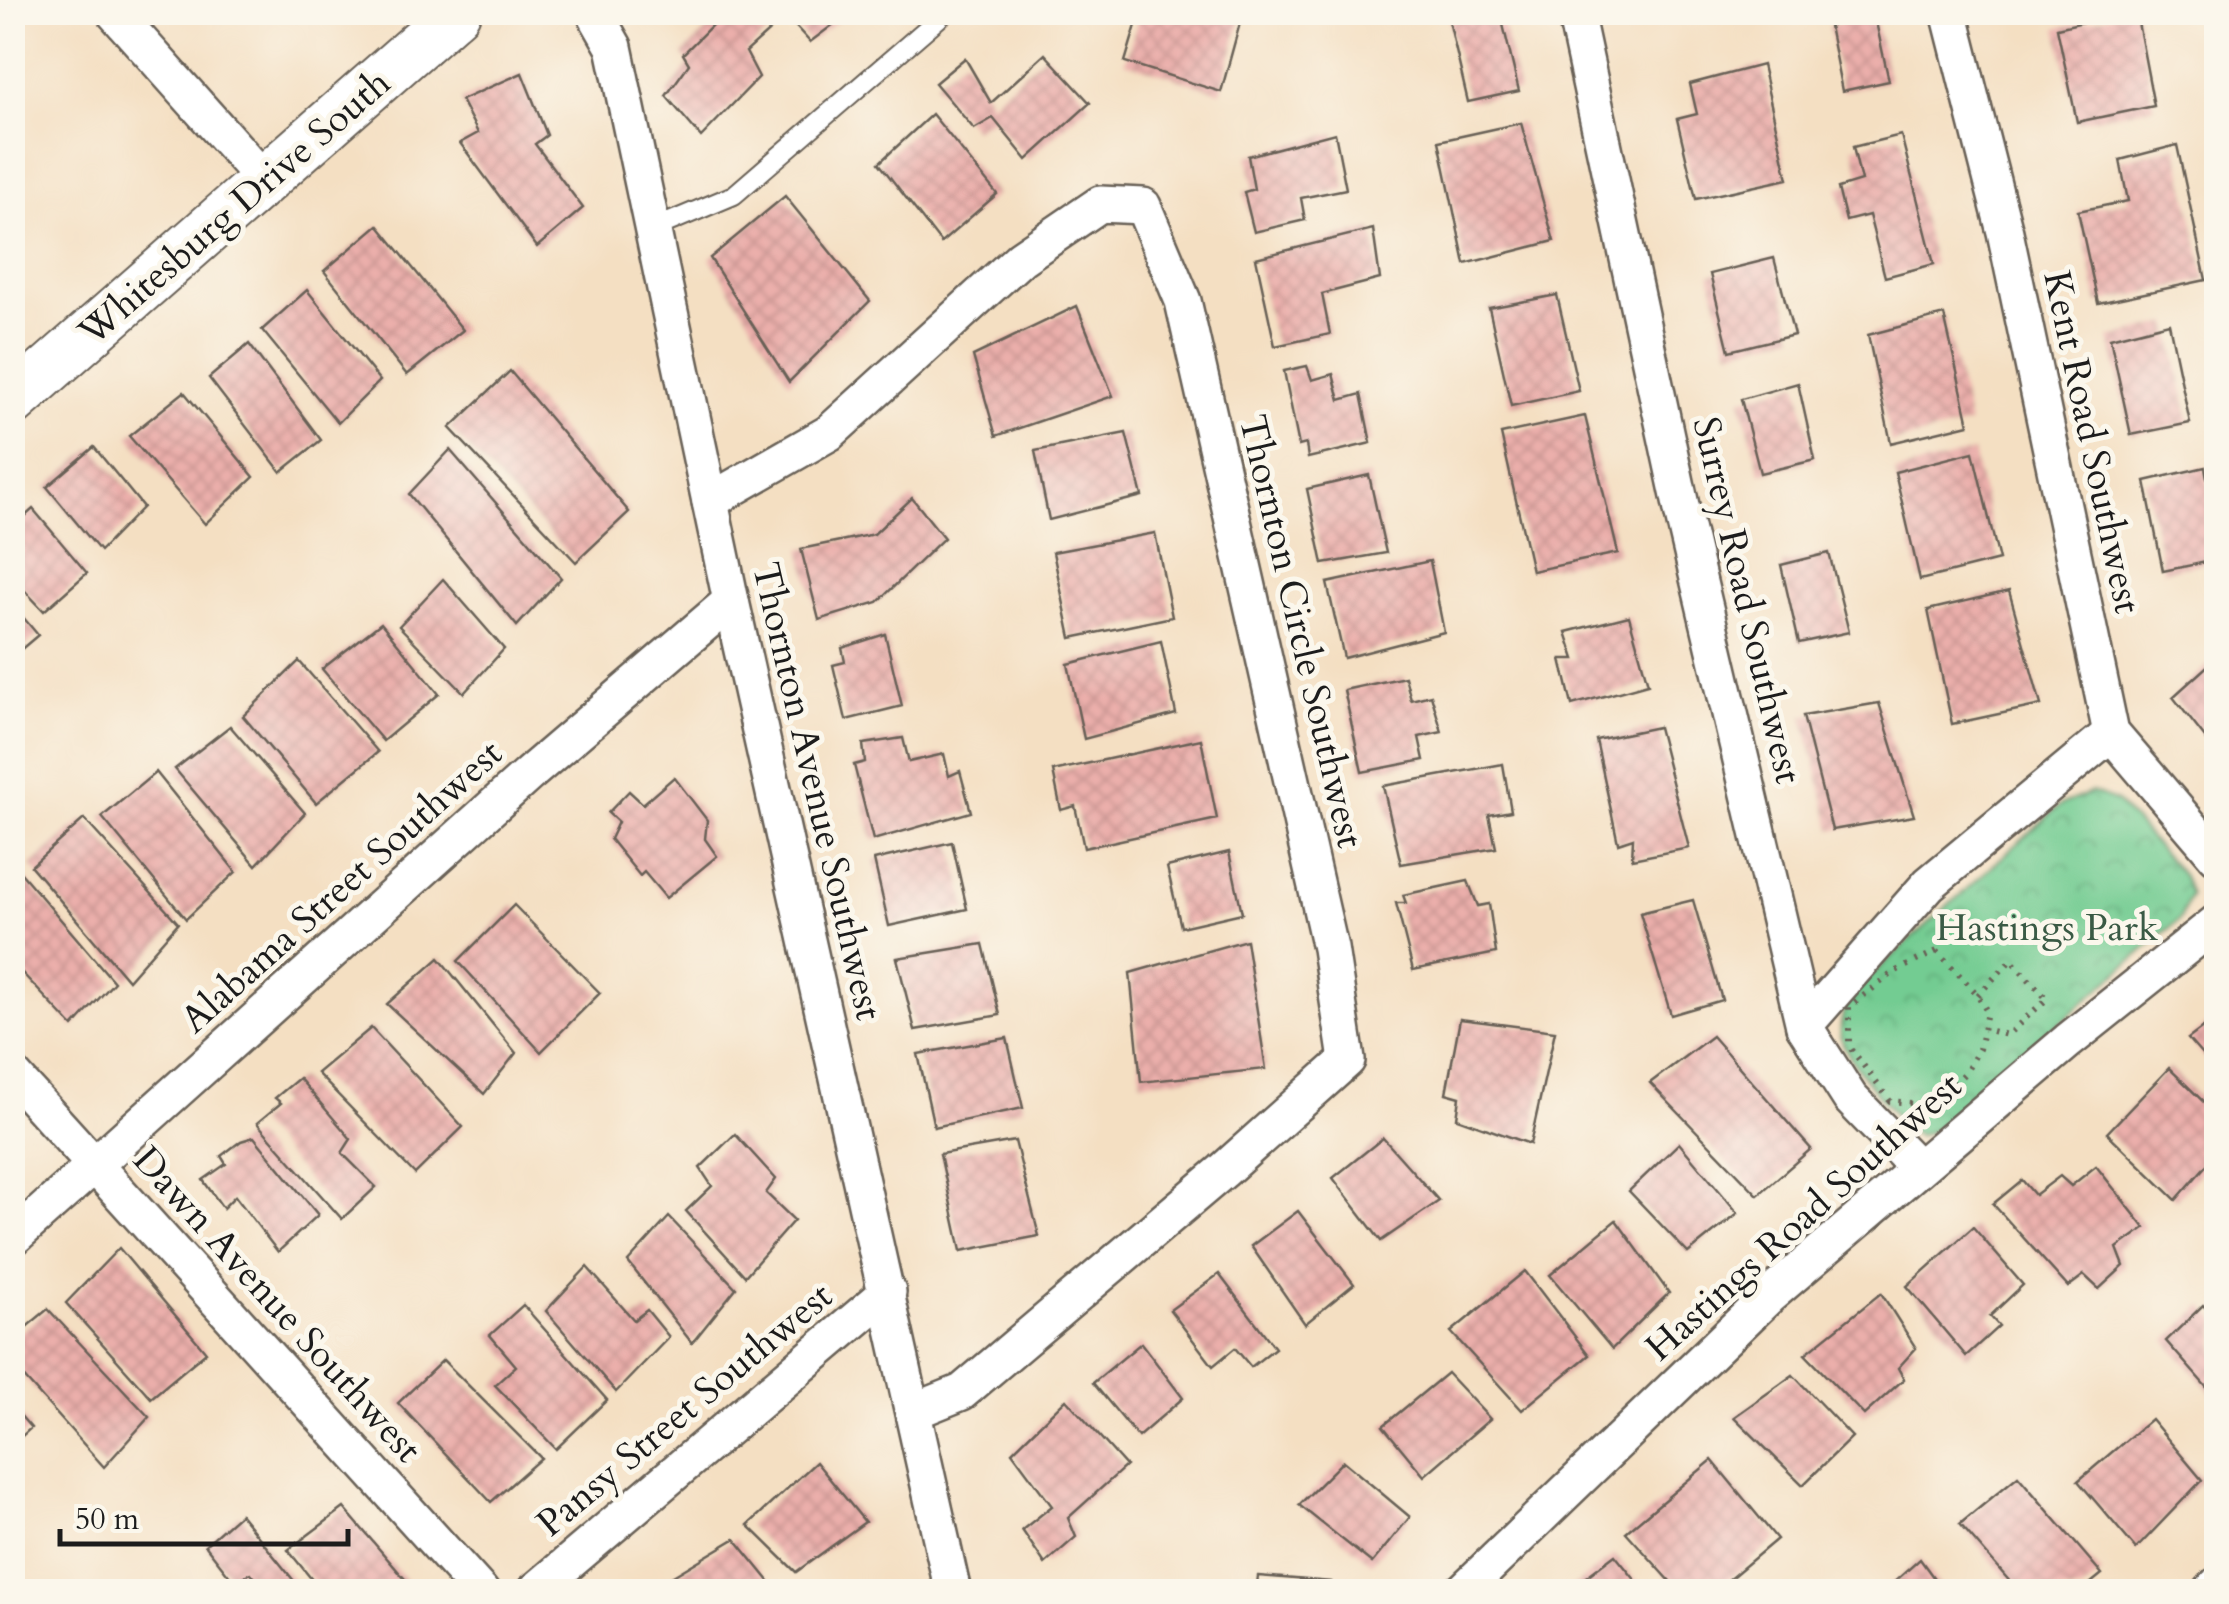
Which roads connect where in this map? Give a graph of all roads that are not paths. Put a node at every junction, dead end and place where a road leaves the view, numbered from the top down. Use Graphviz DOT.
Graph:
graph roads {
  1 [pos="114,12"];
  2 [pos="456,12"];
  3 [pos="594,12"];
  4 [pos="946,12"];
  5 [pos="1949,12"];
  6 [pos="1578,13"];
  7 [pos="264,180"];
  8 [pos="653,229"];
  9 [pos="12,402"];
  10 [pos="710,501"];
  11 [pos="731,601"];
  12 [pos="2111,734"];
  13 [pos="2216,856"];
  14 [pos="2216,923"];
  15 [pos="1804,1026"];
  16 [pos="12,1074"];
  17 [pos="95,1165"];
  18 [pos="1918,1168"];
  19 [pos="12,1239"];
  20 [pos="888,1292"];
  21 [pos="915,1412"];
  22 [pos="2216,1586"];
  23 [pos="482,1592"];
  24 [pos="534,1592"];
  25 [pos="953,1592"];
  26 [pos="1462,1592"];
  27 [pos="2210,1592"];
  1 -- 7 [label="street"];
  2 -- 7 [label="main road, Whitesburg Drive South"];
  3 -- 8 [label="street, Thornton Avenue Southwest"];
  4 -- 8 [label="lane"];
  5 -- 12 [label="street, Kent Road Southwest"];
  6 -- 15 [label="street, Surrey Road Southwest"];
  7 -- 9 [label="main road, Whitesburg Drive South"];
  8 -- 10 [label="street, Thornton Avenue Southwest"];
  10 -- 11 [label="street, Thornton Avenue Southwest"];
  10 -- 21 [label="street, Thornton Circle Southwest"];
  11 -- 17 [label="street, Alabama Street Southwest"];
  11 -- 20 [label="street, Thornton Avenue Southwest"];
  12 -- 13 [label="street, Kent Road Southwest"];
  12 -- 15 [label="street"];
  14 -- 18 [label="street, Hastings Road Southwest"];
  15 -- 18 [label="street, Surrey Road Southwest"];
  16 -- 17 [label="street, Dawn Avenue Southwest"];
  17 -- 19 [label="street, Alabama Street Southwest"];
  17 -- 23 [label="street, Dawn Avenue Southwest"];
  18 -- 26 [label="street, Hastings Road Southwest"];
  20 -- 21 [label="street, Thornton Avenue Southwest"];
  20 -- 24 [label="street, Pansy Street Southwest"];
  21 -- 25 [label="street, Thornton Avenue Southwest"];
  22 -- 27 [label="street"];
}
